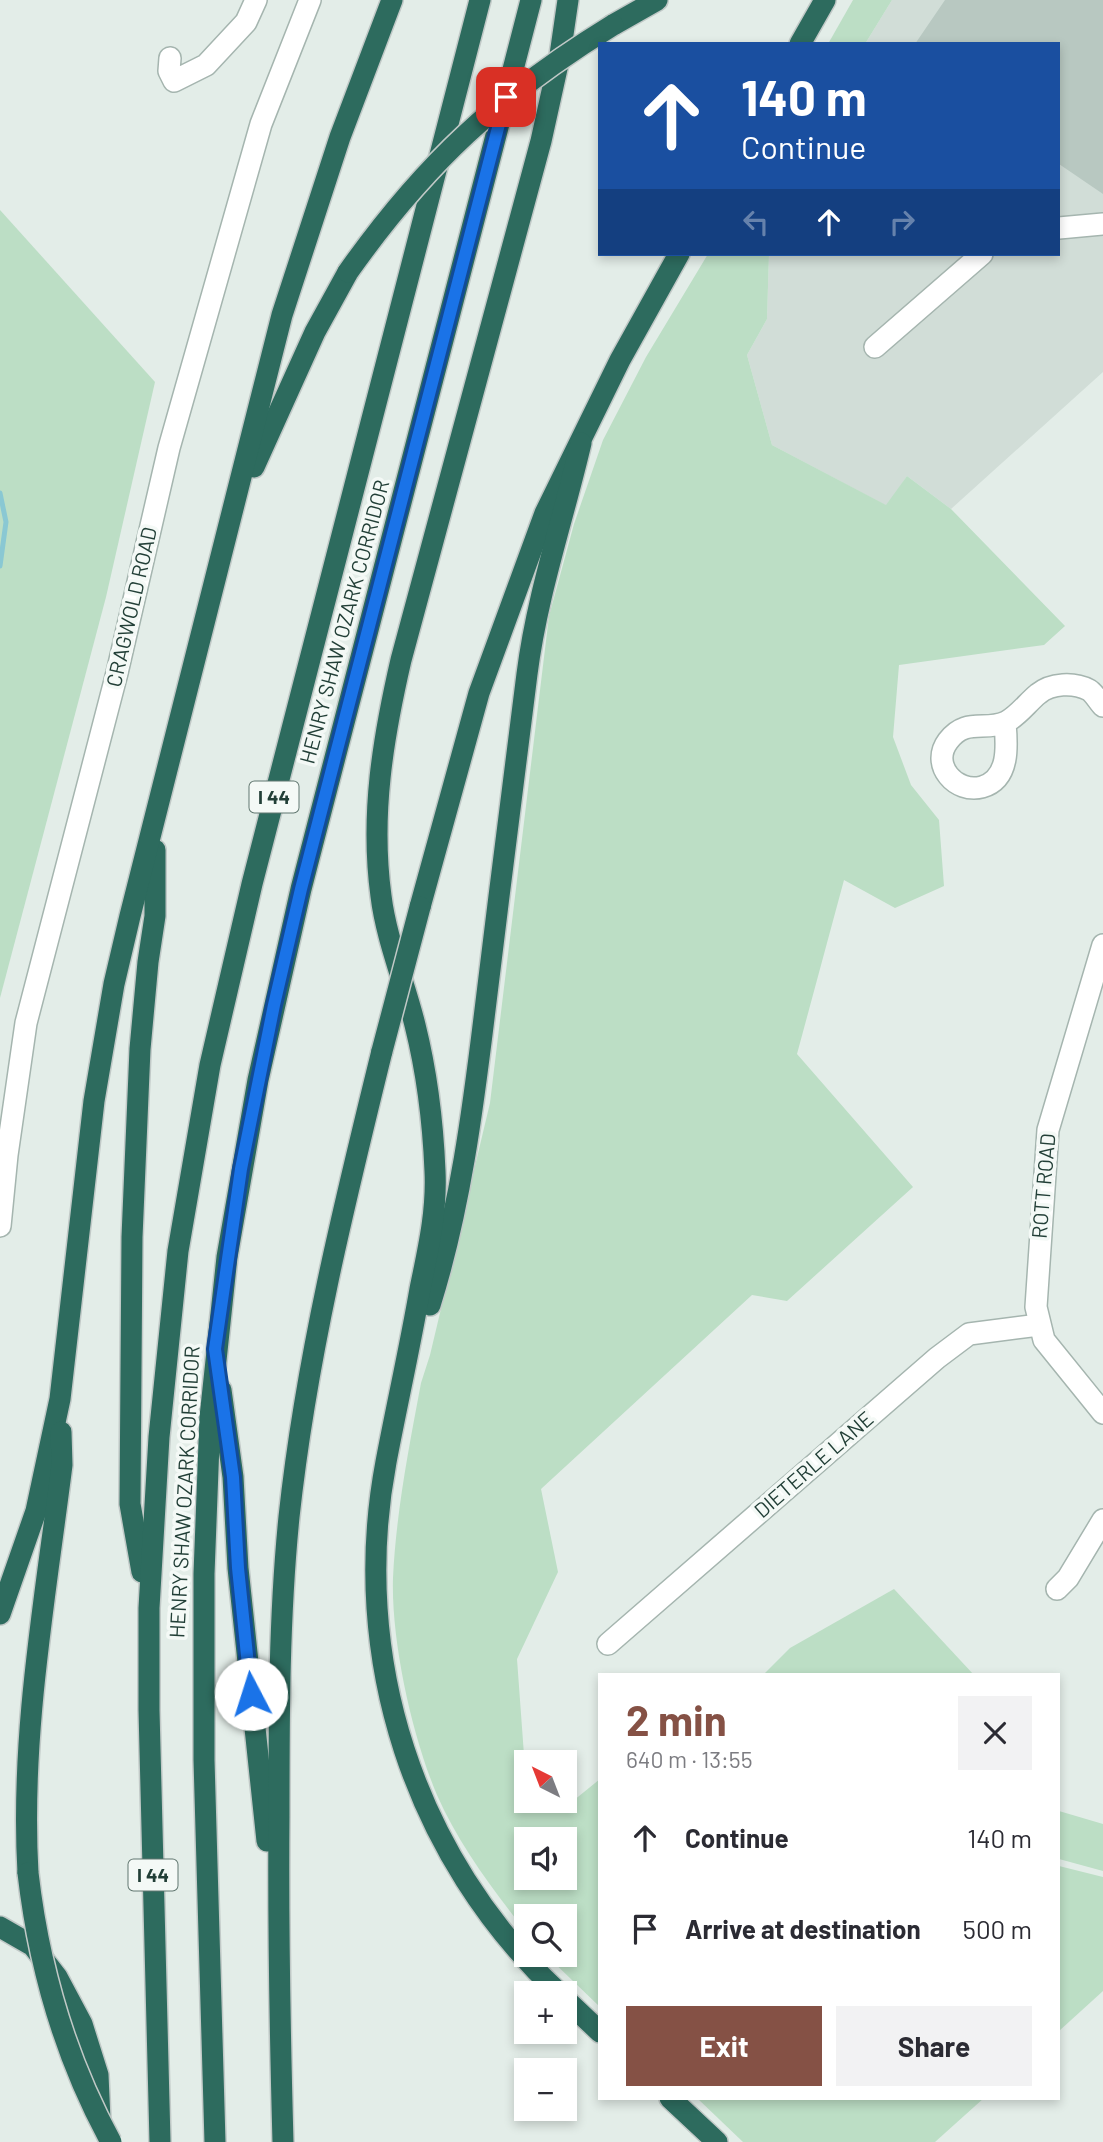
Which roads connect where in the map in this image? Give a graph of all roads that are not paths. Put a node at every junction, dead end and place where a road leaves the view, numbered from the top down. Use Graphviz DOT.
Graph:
graph roads {
  1 [pos="256,0"];
  2 [pos="310,0"];
  3 [pos="393,0"];
  4 [pos="480,0"];
  5 [pos="531,0"];
  6 [pos="568,0"];
  7 [pos="657,0"];
  8 [pos="825,0"];
  9 [pos="801,42"];
  10 [pos="170,58"];
  11 [pos="1103,224"];
  12 [pos="1060,228"];
  13 [pos="678,256"];
  14 [pos="980,256"];
  15 [pos="875,347"];
  16 [pos="581,443"];
  17 [pos="235,510"];
  18 [pos="1103,706"];
  19 [pos="1005,723"];
  20 [pos="155,822"];
  21 [pos="1103,945"];
  22 [pos="0,1226"];
  23 [pos="1039,1325"];
  24 [pos="215,1349"];
  25 [pos="403,1387"];
  26 [pos="60,1399"];
  27 [pos="1103,1413"];
  28 [pos="1103,1520"];
  29 [pos="1056,1590"];
  30 [pos="149,1608"];
  31 [pos="0,1614"];
  32 [pos="608,1644"];
  33 [pos="0,1927"];
  34 [pos="277,1927"];
  35 [pos="548,1981"];
  36 [pos="577,2010"];
  37 [pos="598,2030"];
  38 [pos="672,2100"];
  39 [pos="101,2142"];
  40 [pos="111,2142"];
  41 [pos="160,2142"];
  42 [pos="215,2142"];
  43 [pos="283,2142"];
  44 [pos="717,2142"];
  1 -- 10 [label="street"];
  2 -- 22 [label="street, CRAGWOLD ROAD"];
  3 -- 17 [label="highway"];
  4 -- 30 [label="highway, HENRY SHAW OZARK CORRIDOR / I 44"];
  5 -- 24 [label="highway, HENRY SHAW OZARK CORRIDOR / I 44"];
  6 -- 25 [label="highway"];
  7 -- 17 [label="highway, bridge"];
  8 -- 9 [label="highway"];
  11 -- 12 [label="street"];
  13 -- 16 [label="highway"];
  14 -- 15 [label="street"];
  16 -- 25 [label="highway"];
  16 -- 34 [label="highway, bridge"];
  17 -- 20 [label="highway"];
  18 -- 19 [label="street"];
  20 -- 26 [label="highway"];
  20 -- 30 [label="highway"];
  21 -- 23 [label="street, ROTT ROAD"];
  23 -- 27 [label="street, ROTT ROAD"];
  23 -- 32 [label="street, DIETERLE LANE"];
  24 -- 34 [label="highway"];
  24 -- 42 [label="highway, HENRY SHAW OZARK CORRIDOR / I 44"];
  25 -- 35 [label="highway"];
  26 -- 31 [label="highway"];
  26 -- 40 [label="highway, bridge"];
  28 -- 29 [label="street"];
  30 -- 41 [label="highway, HENRY SHAW OZARK CORRIDOR / I 44"];
  33 -- 39 [label="highway"];
  34 -- 43 [label="highway"];
  36 -- 37 [label="highway"];
  38 -- 44 [label="highway"];
}
